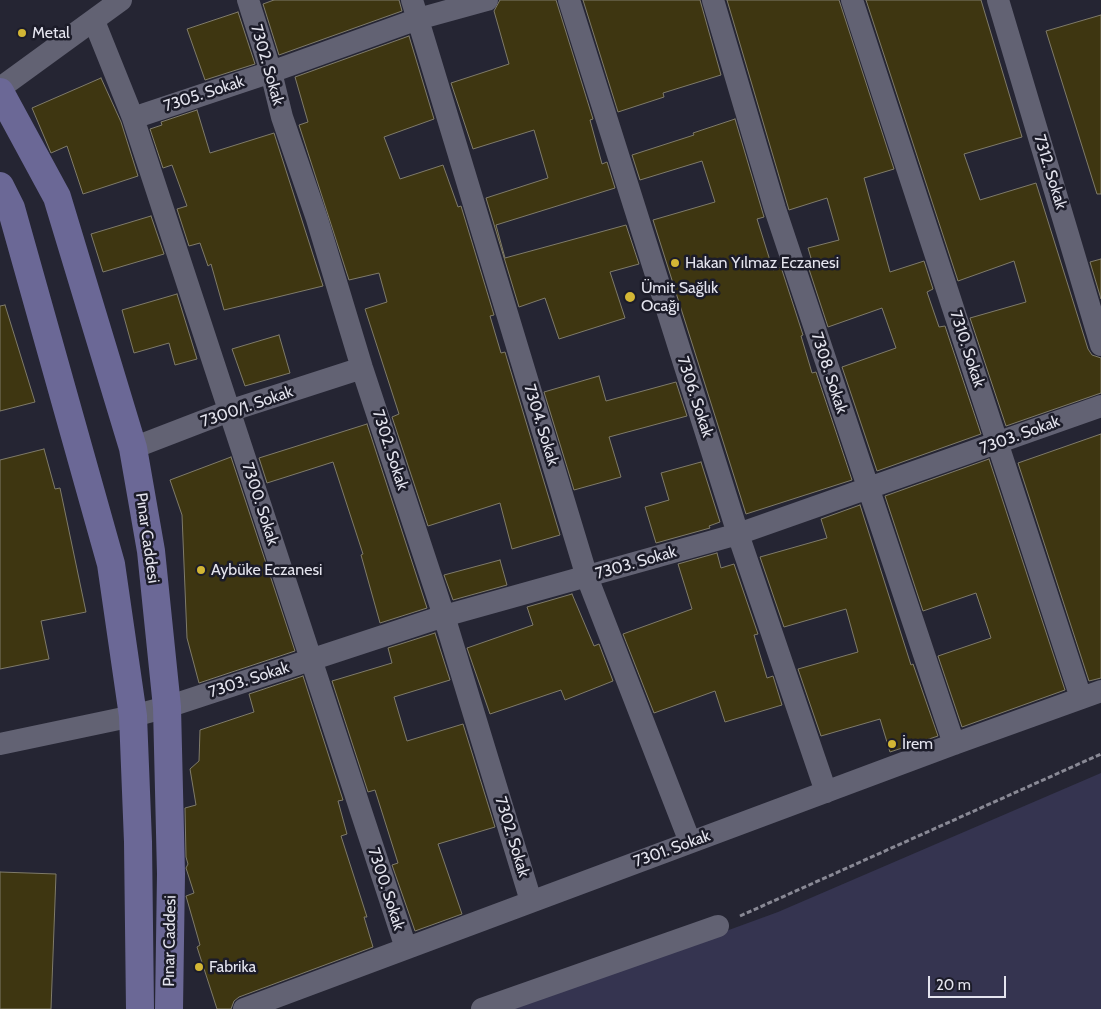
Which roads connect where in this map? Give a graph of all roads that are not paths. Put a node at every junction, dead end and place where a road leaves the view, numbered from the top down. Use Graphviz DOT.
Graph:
graph roads {
  1 [pos="121,0"];
  2 [pos="248,0"];
  3 [pos="487,0"];
  4 [pos="569,0"];
  5 [pos="713,0"];
  6 [pos="852,0"];
  7 [pos="998,0"];
  8 [pos="415,10"];
  9 [pos="94,21"];
  10 [pos="272,72"];
  11 [pos="0,90"];
  12 [pos="133,118"];
  13 [pos="0,186"];
  14 [pos="1101,345"];
  15 [pos="362,368"];
  16 [pos="1101,406"];
  17 [pos="229,411"];
  18 [pos="998,444"];
  19 [pos="133,448"];
  20 [pos="867,487"];
  21 [pos="738,534"];
  22 [pos="587,577"];
  23 [pos="444,616"];
  24 [pos="311,660"];
  25 [pos="1091,694"];
  26 [pos="167,707"];
  27 [pos="133,716"];
  28 [pos="0,744"];
  29 [pos="954,744"];
  30 [pos="826,792"];
  31 [pos="690,842"];
  32 [pos="531,901"];
  33 [pos="718,926"];
  34 [pos="406,948"];
  35 [pos="140,1009"];
  36 [pos="169,1009"];
  37 [pos="244,1009"];
  38 [pos="482,1009"];
  1 -- 9 [label="street"];
  2 -- 10 [label="street, 7302. Sokak"];
  3 -- 8 [label="street, 7305. Sokak"];
  4 -- 21 [label="street, 7306. Sokak"];
  5 -- 20 [label="street, 7308. Sokak"];
  6 -- 18 [label="street, 7310. Sokak"];
  7 -- 14 [label="street, 7312. Sokak"];
  8 -- 10 [label="street, 7305. Sokak"];
  8 -- 22 [label="street, 7304. Sokak"];
  9 -- 11 [label="street"];
  9 -- 12 [label="street"];
  10 -- 12 [label="street, 7305. Sokak"];
  10 -- 15 [label="street, 7302. Sokak"];
  11 -- 19 [label="main road, Pınar Caddesi"];
  12 -- 17 [label="street, 7300. Sokak"];
  13 -- 27 [label="main road, Pınar Caddesi"];
  15 -- 17 [label="street, 7300/1. Sokak"];
  15 -- 23 [label="street, 7302. Sokak"];
  16 -- 18 [label="street, 7303. Sokak"];
  17 -- 19 [label="street, 7300/1. Sokak"];
  17 -- 24 [label="street, 7300. Sokak"];
  18 -- 20 [label="street, 7303. Sokak"];
  18 -- 25 [label="street, 7310. Sokak"];
  19 -- 26 [label="main road, Pınar Caddesi"];
  20 -- 21 [label="street, 7303. Sokak"];
  20 -- 29 [label="street, 7308. Sokak"];
  21 -- 22 [label="street, 7303. Sokak"];
  21 -- 30 [label="street, 7306. Sokak"];
  22 -- 23 [label="street, 7303. Sokak"];
  22 -- 31 [label="street, 7304. Sokak"];
  23 -- 24 [label="street, 7303. Sokak"];
  23 -- 32 [label="street, 7302. Sokak"];
  24 -- 26 [label="street, 7303. Sokak"];
  24 -- 34 [label="street, 7300. Sokak"];
  25 -- 29 [label="street, 7301. Sokak"];
  26 -- 27 [label="street, 7303. Sokak"];
  26 -- 36 [label="main road, Pınar Caddesi"];
  27 -- 28 [label="street, 7303. Sokak"];
  27 -- 35 [label="main road, Pınar Caddesi"];
  29 -- 30 [label="street, 7301. Sokak"];
  30 -- 31 [label="street, 7301. Sokak"];
  31 -- 32 [label="street, 7301. Sokak"];
  32 -- 34 [label="street, 7301. Sokak"];
  33 -- 38 [label="street"];
  34 -- 37 [label="street, 7301. Sokak"];
}
